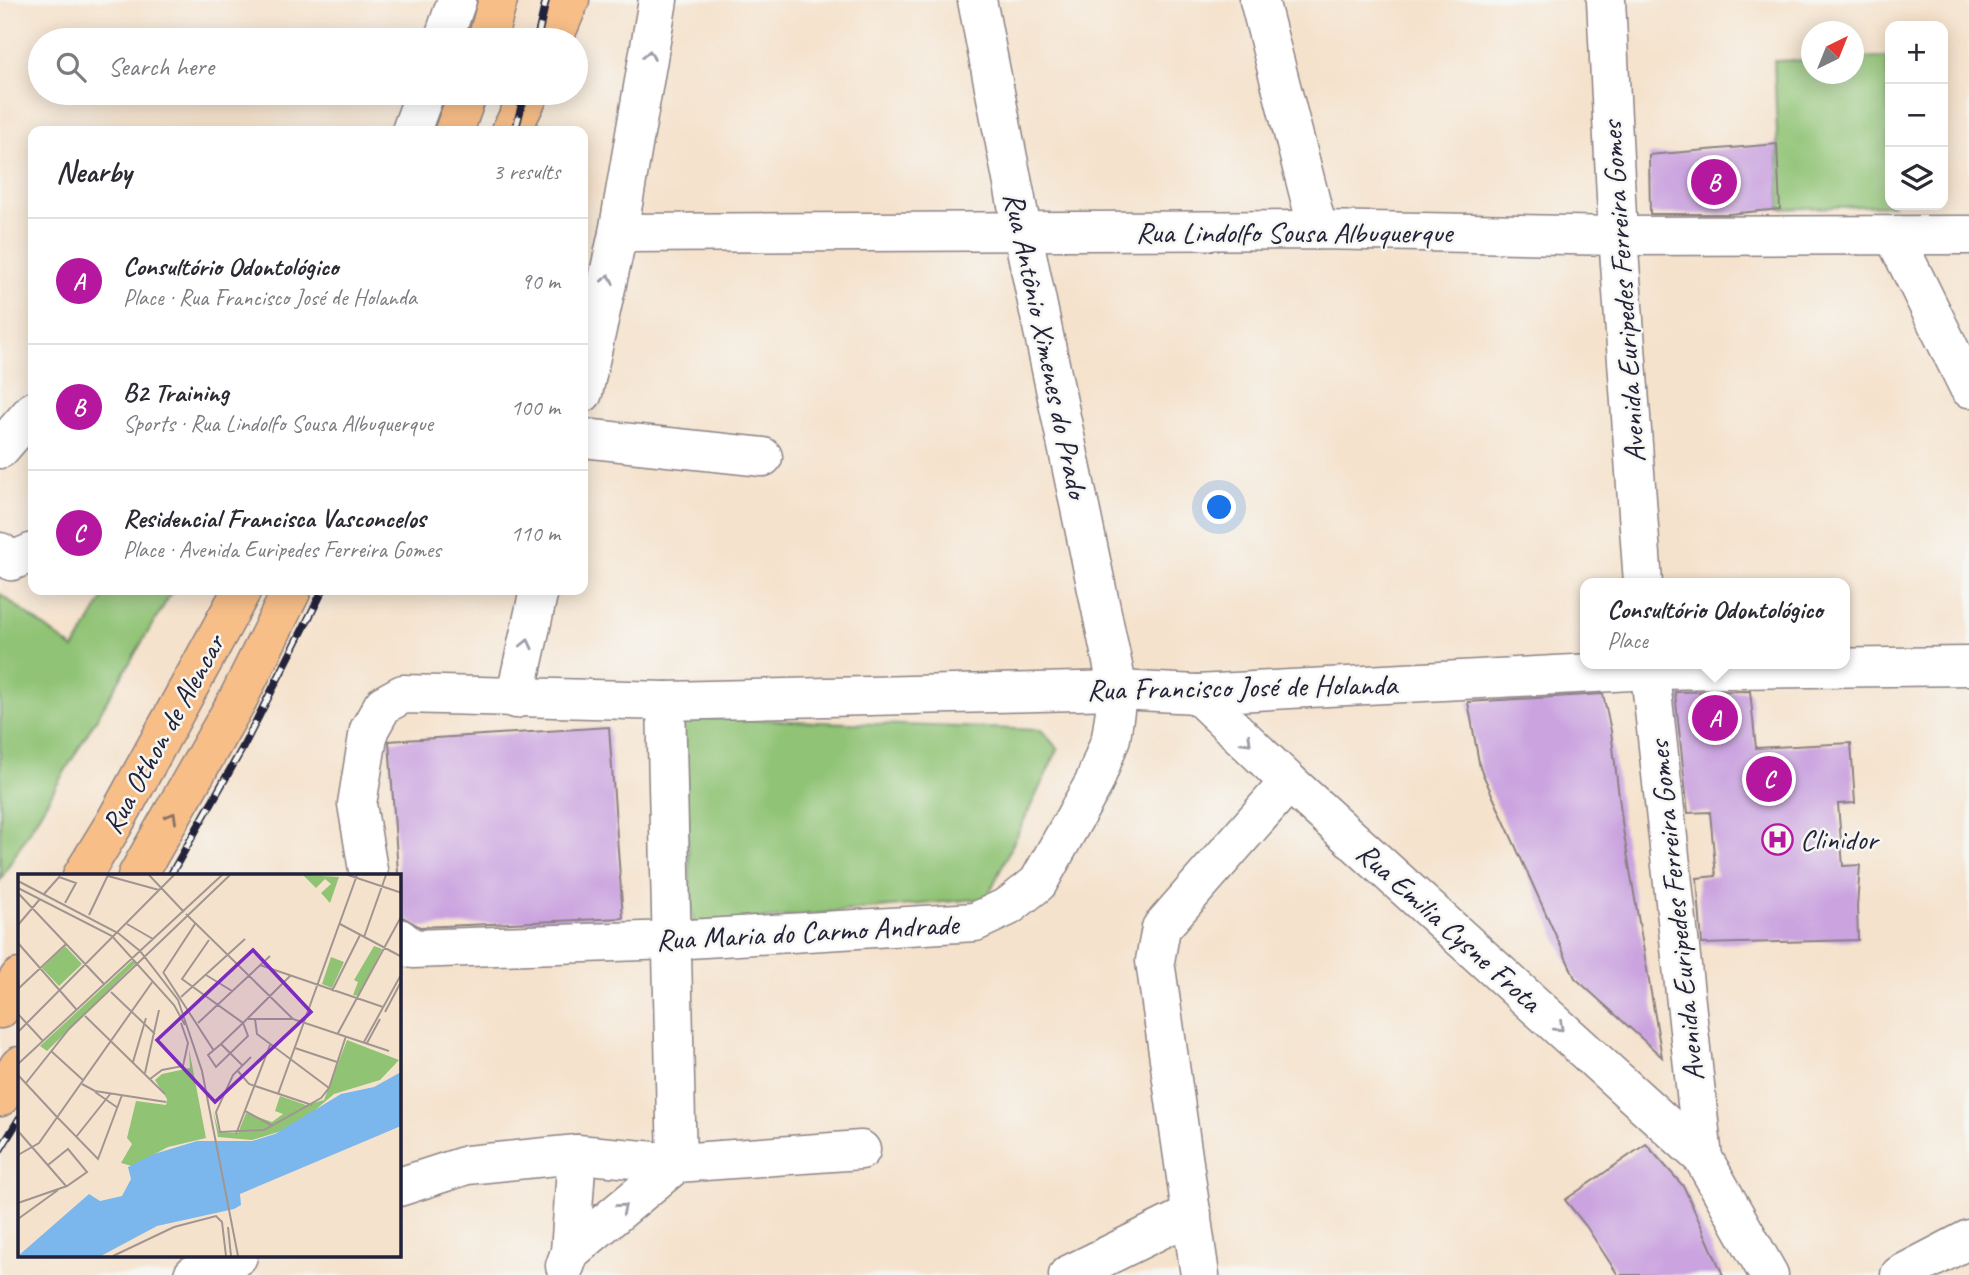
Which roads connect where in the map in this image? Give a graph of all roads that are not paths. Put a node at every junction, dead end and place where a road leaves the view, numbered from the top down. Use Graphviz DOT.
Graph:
graph roads {
  1 [pos="457,0"];
  2 [pos="498,0"];
  3 [pos="570,0"];
  4 [pos="658,0"];
  5 [pos="977,0"];
  6 [pos="1259,0"];
  7 [pos="1606,0"];
  8 [pos="447,28"];
  9 [pos="490,28"];
  10 [pos="559,28"];
  11 [pos="421,105"];
  12 [pos="464,105"];
  13 [pos="524,105"];
  14 [pos="413,126"];
  15 [pos="456,126"];
  16 [pos="514,126"];
  17 [pos="1021,230"];
  18 [pos="1318,230"];
  19 [pos="618,233"];
  20 [pos="1969,235"];
  21 [pos="1618,236"];
  22 [pos="1894,236"];
  23 [pos="588,370"];
  24 [pos="1969,388"];
  25 [pos="28,417"];
  26 [pos="588,439"];
  27 [pos="0,449"];
  28 [pos="763,457"];
  29 [pos="1643,578"];
  30 [pos="239,595"];
  31 [pos="290,595"];
  32 [pos="538,595"];
  33 [pos="1850,666"];
  34 [pos="1969,666"];
  35 [pos="1616,669"];
  36 [pos="1649,669"];
  37 [pos="1118,690"];
  38 [pos="1197,694"];
  39 [pos="515,699"];
  40 [pos="666,701"];
  41 [pos="1289,782"];
  42 [pos="83,874"];
  43 [pos="138,874"];
  44 [pos="369,874"];
  45 [pos="401,940"];
  46 [pos="673,940"];
  47 [pos="18,980"];
  48 [pos="0,1009"];
  49 [pos="18,1068"];
  50 [pos="0,1097"];
  51 [pos="861,1150"];
  52 [pos="577,1154"];
  53 [pos="1703,1158"];
  54 [pos="677,1163"];
  55 [pos="401,1186"];
  56 [pos="1192,1214"];
  57 [pos="1969,1239"];
  58 [pos="233,1258"];
  59 [pos="566,1264"];
  60 [pos="193,1275"];
  61 [pos="1068,1275"];
  62 [pos="1200,1275"];
  63 [pos="1769,1275"];
  64 [pos="1900,1275"];
  1 -- 8 [label="street"];
  2 -- 9 [label="main road"];
  3 -- 10 [label="main road"];
  19 -- 4 [label="street, one-way"];
  5 -- 17 [label="street, Rua Antônio Ximenes do Prado"];
  6 -- 18 [label="street"];
  7 -- 21 [label="street, Avenida Euripedes Ferreira Gomes"];
  11 -- 14 [label="street"];
  12 -- 15 [label="main road"];
  13 -- 16 [label="main road"];
  17 -- 18 [label="street, Rua Lindolfo Sousa Albuquerque"];
  17 -- 19 [label="street, Rua Lindolfo Sousa Albuquerque"];
  17 -- 37 [label="street, Rua Antônio Ximenes do Prado"];
  18 -- 21 [label="street, Rua Lindolfo Sousa Albuquerque"];
  23 -- 19 [label="street, one-way"];
  20 -- 22 [label="street, Rua Lindolfo Sousa Albuquerque"];
  21 -- 22 [label="street, Rua Lindolfo Sousa Albuquerque"];
  21 -- 29 [label="street, Avenida Euripedes Ferreira Gomes"];
  22 -- 24 [label="street"];
  25 -- 27 [label="street"];
  26 -- 28 [label="street"];
  30 -- 42 [label="main road, Rua Othon de Alencar"];
  43 -- 31 [label="main road, Rua Othon de Alencar, one-way"];
  39 -- 32 [label="street, one-way"];
  33 -- 34 [label="street, Rua Francisco José de Holanda"];
  35 -- 38 [label="street, Rua Francisco José de Holanda"];
  36 -- 53 [label="street, Avenida Euripedes Ferreira Gomes"];
  37 -- 38 [label="street, Rua Francisco José de Holanda"];
  37 -- 40 [label="street, Rua Francisco José de Holanda"];
  37 -- 46 [label="street, Rua Maria do Carmo Andrade"];
  38 -- 41 [label="street, Rua Emilia Cysne Frota, one-way"];
  39 -- 40 [label="street, Rua Francisco José de Holanda"];
  39 -- 44 [label="street"];
  40 -- 46 [label="street"];
  41 -- 53 [label="street, Rua Emilia Cysne Frota, one-way"];
  41 -- 56 [label="street"];
  45 -- 46 [label="street, Rua Maria do Carmo Andrade"];
  46 -- 54 [label="street"];
  47 -- 48 [label="main road"];
  49 -- 50 [label="main road"];
  51 -- 54 [label="street"];
  52 -- 54 [label="street"];
  52 -- 55 [label="street"];
  52 -- 59 [label="street"];
  53 -- 63 [label="street"];
  59 -- 54 [label="street, one-way"];
  56 -- 61 [label="street"];
  56 -- 62 [label="street"];
  57 -- 64 [label="street"];
  58 -- 60 [label="street"];
}
